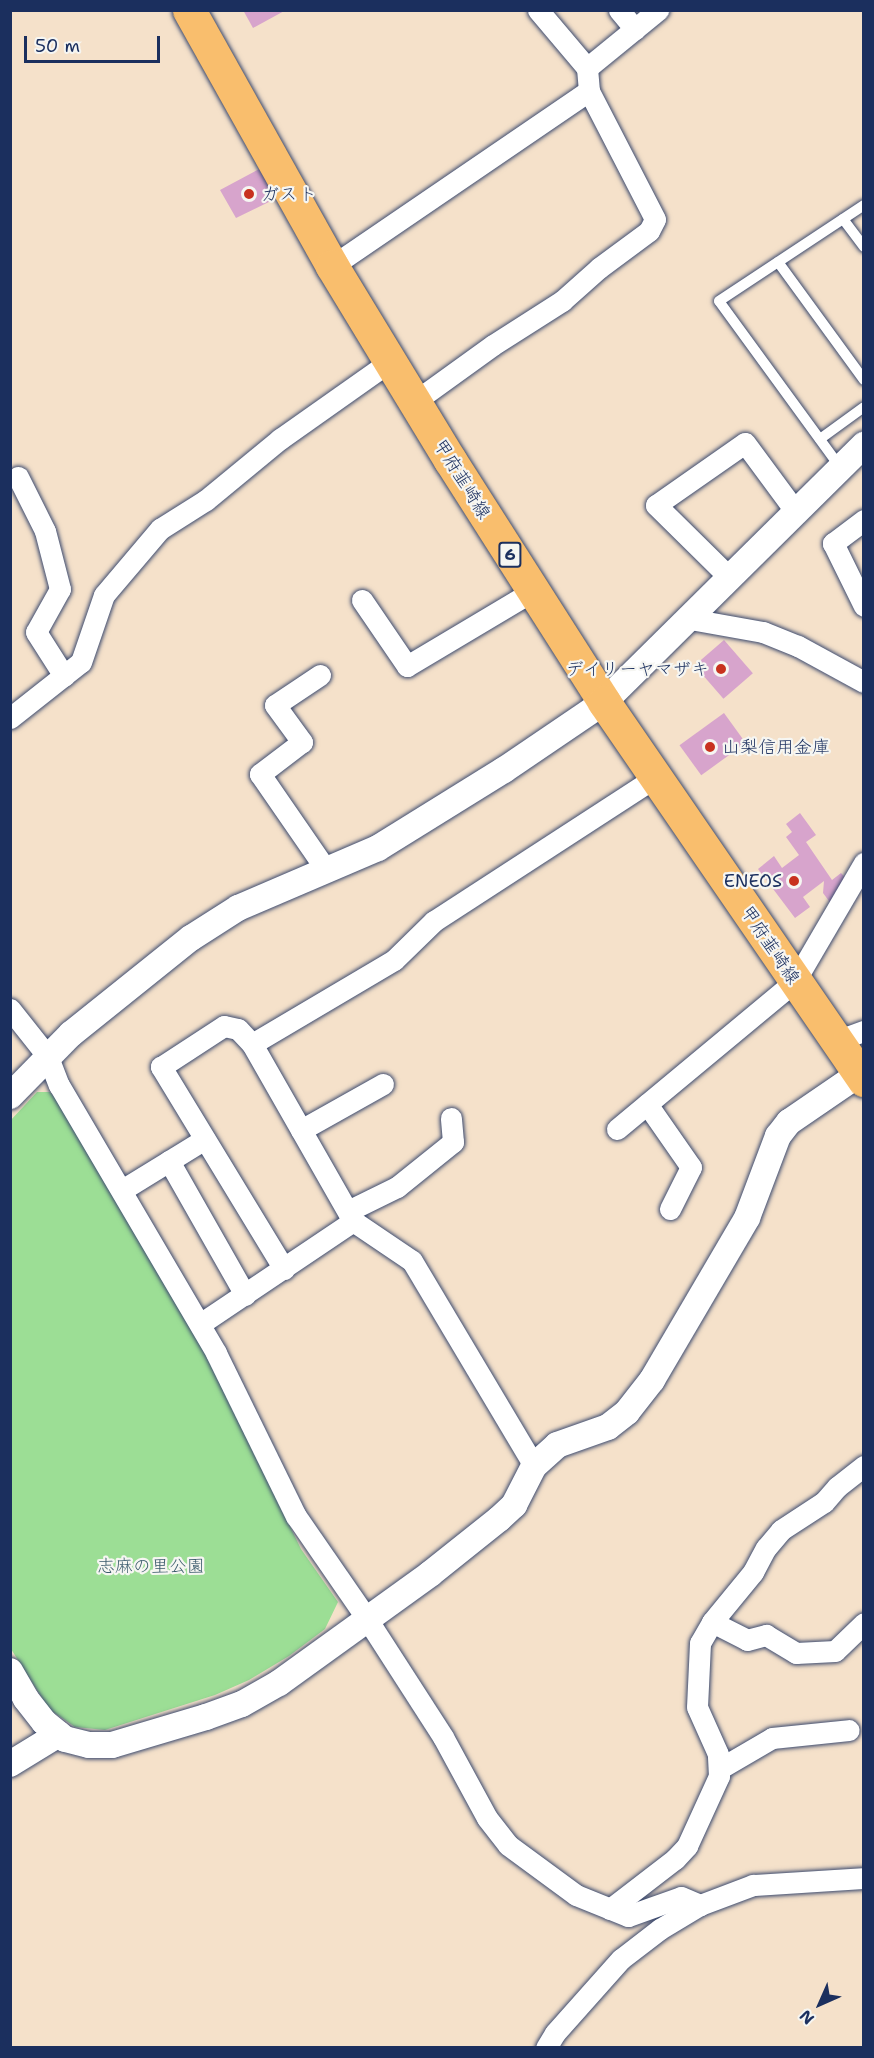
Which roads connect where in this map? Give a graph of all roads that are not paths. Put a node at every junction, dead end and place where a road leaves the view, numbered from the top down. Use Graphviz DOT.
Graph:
graph roads {
  1 [pos="189,10"];
  2 [pos="538,10"];
  3 [pos="619,10"];
  4 [pos="657,10"];
  5 [pos="635,29"];
  6 [pos="587,68"];
  7 [pos="589,91"];
  8 [pos="864,205"];
  9 [pos="843,219"];
  10 [pos="864,247"];
  11 [pos="777,262"];
  12 [pos="332,266"];
  13 [pos="389,362"];
  14 [pos="864,380"];
  15 [pos="414,402"];
  16 [pos="864,407"];
  17 [pos="820,439"];
  18 [pos="864,445"];
  19 [pos="840,467"];
  20 [pos="18,477"];
  21 [pos="796,512"];
  22 [pos="864,520"];
  23 [pos="730,578"];
  24 [pos="533,591"];
  25 [pos="362,600"];
  26 [pos="864,606"];
  27 [pos="690,619"];
  28 [pos="321,675"];
  29 [pos="64,676"];
  30 [pos="864,682"];
  31 [pos="604,702"];
  32 [pos="10,718"];
  33 [pos="656,777"];
  34 [pos="864,863"];
  35 [pos="327,871"];
  36 [pos="795,981"];
  37 [pos="10,1009"];
  38 [pos="850,1036"];
  39 [pos="252,1044"];
  40 [pos="48,1057"];
  41 [pos="861,1077"];
  42 [pos="383,1084"];
  43 [pos="10,1096"];
  44 [pos="647,1104"];
  45 [pos="451,1118"];
  46 [pos="617,1129"];
  47 [pos="302,1130"];
  48 [pos="205,1139"];
  49 [pos="169,1161"];
  50 [pos="122,1190"];
  51 [pos="670,1209"];
  52 [pos="350,1216"];
  53 [pos="284,1269"];
  54 [pos="245,1295"];
  55 [pos="200,1324"];
  56 [pos="534,1466"];
  57 [pos="864,1466"];
  58 [pos="367,1619"];
  59 [pos="712,1622"];
  60 [pos="864,1623"];
  61 [pos="10,1671"];
  62 [pos="849,1730"];
  63 [pos="59,1734"];
  64 [pos="10,1764"];
  65 [pos="719,1769"];
  66 [pos="864,1878"];
  67 [pos="700,1905"];
  68 [pos="610,1909"];
  69 [pos="546,2048"];
  1 -- 12 [label="main road, 甲府韮崎線 / 6"];
  2 -- 6 [label="street"];
  3 -- 5 [label="street"];
  4 -- 5 [label="street"];
  5 -- 6 [label="street"];
  6 -- 7 [label="street"];
  7 -- 12 [label="street"];
  7 -- 15 [label="street"];
  8 -- 9 [label="lane"];
  9 -- 10 [label="lane"];
  9 -- 11 [label="lane"];
  11 -- 14 [label="lane"];
  11 -- 17 [label="lane"];
  12 -- 13 [label="main road, 甲府韮崎線 / 6"];
  13 -- 15 [label="main road, 甲府韮崎線 / 6"];
  13 -- 29 [label="street"];
  15 -- 24 [label="main road, 甲府韮崎線 / 6"];
  16 -- 17 [label="lane"];
  17 -- 19 [label="lane"];
  18 -- 19 [label="street"];
  19 -- 21 [label="street"];
  20 -- 29 [label="street"];
  21 -- 23 [label="street"];
  21 -- 23 [label="street"];
  22 -- 26 [label="street"];
  23 -- 27 [label="street"];
  24 -- 25 [label="street"];
  24 -- 31 [label="main road, 甲府韮崎線 / 6"];
  27 -- 30 [label="street"];
  27 -- 31 [label="street"];
  28 -- 35 [label="street"];
  29 -- 32 [label="street"];
  31 -- 33 [label="main road, 甲府韮崎線 / 6"];
  31 -- 35 [label="street"];
  33 -- 36 [label="main road, 甲府韮崎線 / 6"];
  33 -- 39 [label="street"];
  34 -- 36 [label="street"];
  35 -- 40 [label="street"];
  36 -- 38 [label="main road, 甲府韮崎線 / 6"];
  36 -- 44 [label="street"];
  37 -- 40 [label="street"];
  38 -- 41 [label="main road, 甲府韮崎線 / 6"];
  39 -- 47 [label="street"];
  39 -- 48 [label="street"];
  40 -- 43 [label="street"];
  40 -- 50 [label="street"];
  41 -- 56 [label="street"];
  42 -- 47 [label="street"];
  44 -- 46 [label="street"];
  44 -- 51 [label="street"];
  45 -- 52 [label="street"];
  47 -- 52 [label="street"];
  48 -- 49 [label="street"];
  48 -- 53 [label="street"];
  49 -- 50 [label="street"];
  49 -- 54 [label="street"];
  50 -- 55 [label="street"];
  52 -- 53 [label="street"];
  52 -- 56 [label="street"];
  53 -- 54 [label="street"];
  54 -- 55 [label="street"];
  55 -- 58 [label="street"];
  56 -- 58 [label="street"];
  57 -- 59 [label="street"];
  58 -- 63 [label="street"];
  58 -- 68 [label="street"];
  59 -- 60 [label="street"];
  59 -- 65 [label="street"];
  61 -- 63 [label="street"];
  62 -- 65 [label="street"];
  63 -- 64 [label="street"];
  65 -- 68 [label="street"];
  66 -- 67 [label="street"];
  67 -- 68 [label="street"];
  67 -- 69 [label="street"];
}
